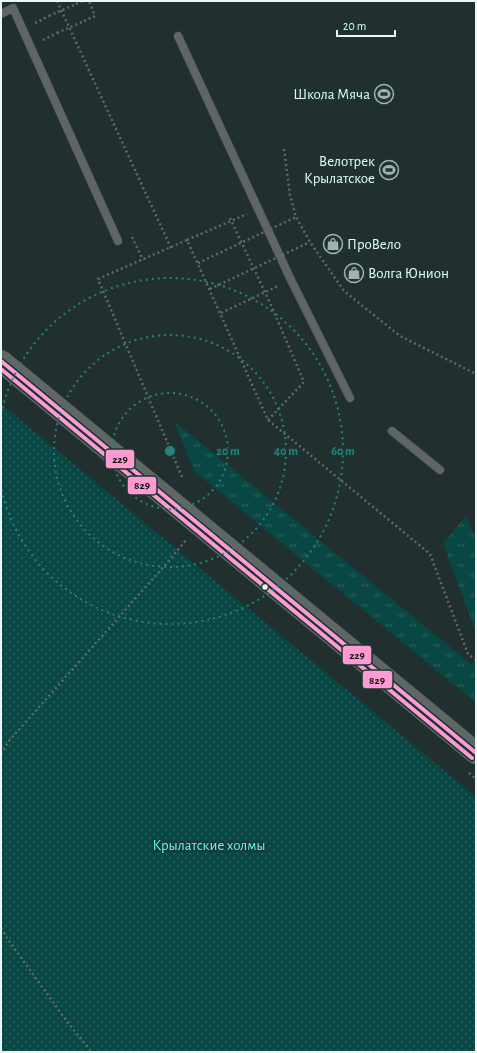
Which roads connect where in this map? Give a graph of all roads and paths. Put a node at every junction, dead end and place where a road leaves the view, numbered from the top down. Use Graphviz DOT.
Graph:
graph roads {
  1 [pos="57,1"];
  2 [pos="83,1"];
  3 [pos="89,1"];
  4 [pos="1,14"];
  5 [pos="35,22"];
  6 [pos="178,36"];
  7 [pos="43,40"];
  8 [pos="284,149"];
  9 [pos="258,209"];
  10 [pos="296,217"];
  11 [pos="230,218"];
  12 [pos="187,240"];
  13 [pos="118,241"];
  14 [pos="242,242"];
  15 [pos="310,242"];
  16 [pos="171,248"];
  17 [pos="198,263"];
  18 [pos="254,269"];
  19 [pos="291,280"];
  20 [pos="210,289"];
  21 [pos="221,313"];
  22 [pos="1,361"];
  23 [pos="476,374"];
  24 [pos="350,398"];
  25 [pos="268,420"];
  26 [pos="392,431"];
  27 [pos="440,470"];
  28 [pos="182,476"];
  29 [pos="188,538"];
  30 [pos="476,660"];
  31 [pos="476,753"];
  32 [pos="1,754"];
  33 [pos="1,928"];
  34 [pos="92,1052"];
  1 -- 16 [label="path"];
  2 -- 5 [label="path, bridge"];
  3 -- 7 [label="path, bridge"];
  4 -- 13 [label="lane"];
  6 -- 9 [label="lane"];
  8 -- 10 [label="path"];
  9 -- 12 [label="path"];
  9 -- 19 [label="lane"];
  10 -- 14 [label="path, bridge"];
  10 -- 15 [label="path"];
  11 -- 14 [label="path, bridge"];
  12 -- 16 [label="path"];
  12 -- 17 [label="path"];
  14 -- 17 [label="path, bridge"];
  14 -- 18 [label="path, bridge"];
  15 -- 18 [label="path, bridge"];
  15 -- 23 [label="path"];
  16 -- 28 [label="path"];
  17 -- 20 [label="path"];
  18 -- 20 [label="path, bridge"];
  18 -- 25 [label="path, bridge"];
  19 -- 21 [label="path"];
  19 -- 24 [label="lane"];
  20 -- 21 [label="path"];
  21 -- 25 [label="path"];
  22 -- 31 [label="main road"];
  25 -- 30 [label="path"];
  26 -- 27 [label="lane"];
  29 -- 32 [label="path"];
  33 -- 34 [label="path"];
}
